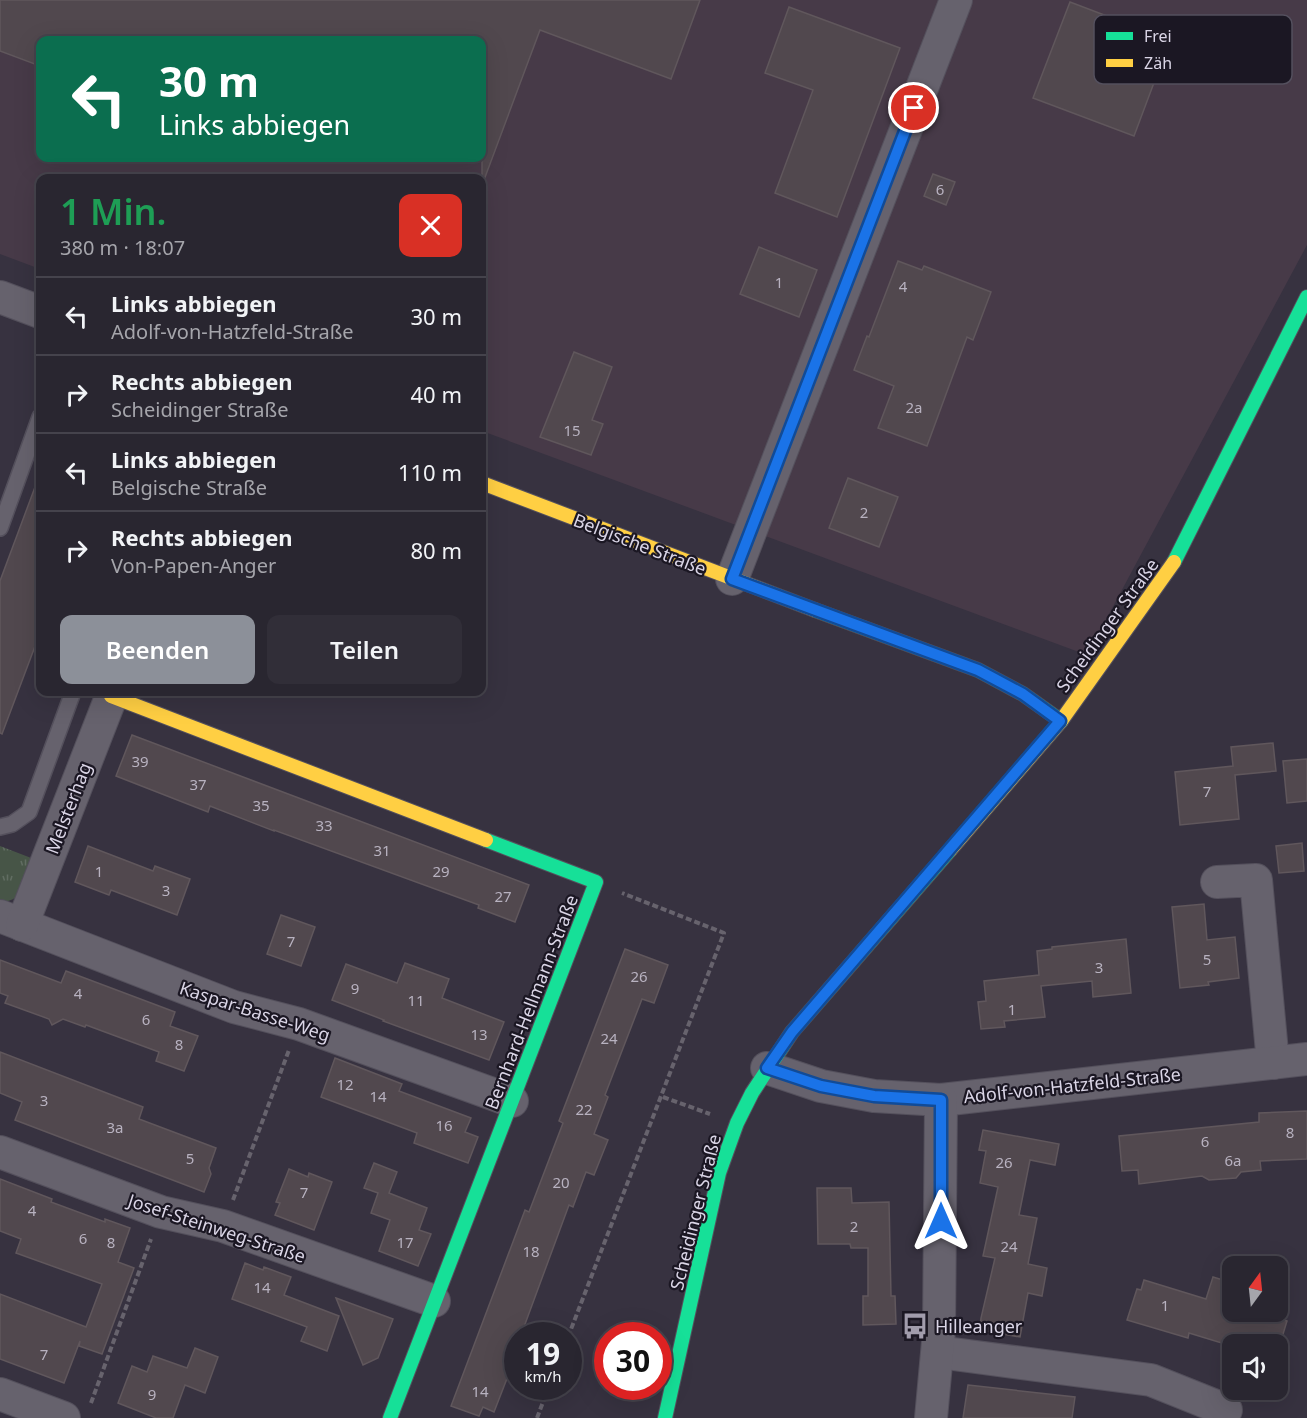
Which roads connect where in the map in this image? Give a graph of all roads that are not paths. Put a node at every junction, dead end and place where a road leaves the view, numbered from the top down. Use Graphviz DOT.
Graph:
graph roads {
  1 [pos="956,0"];
  2 [pos="0,297"];
  3 [pos="1307,297"];
  4 [pos="36,310"];
  5 [pos="36,428"];
  6 [pos="486,485"];
  7 [pos="0,528"];
  8 [pos="732,579"];
  9 [pos="72,696"];
  10 [pos="111,696"];
  11 [pos="117,696"];
  12 [pos="1060,721"];
  13 [pos="0,827"];
  14 [pos="1217,882"];
  15 [pos="11,920"];
  16 [pos="1307,1059"];
  17 [pos="1273,1063"];
  18 [pos="767,1068"];
  19 [pos="941,1100"];
  20 [pos="512,1101"];
  21 [pos="0,1152"];
  22 [pos="434,1301"];
  23 [pos="938,1352"];
  24 [pos="0,1394"];
  25 [pos="76,1413"];
  26 [pos="1231,1414"];
  27 [pos="390,1418"];
  28 [pos="665,1418"];
  29 [pos="931,1418"];
  1 -- 8 [label="street"];
  2 -- 4 [label="street"];
  3 -- 12 [label="street, Scheidinger Straße"];
  5 -- 7 [label="lane"];
  6 -- 8 [label="street, Belgische Straße"];
  8 -- 12 [label="street, Belgische Straße"];
  9 -- 13 [label="lane"];
  10 -- 15 [label="street, Melsterhag"];
  11 -- 20 [label="street, Bernhard-Hellmann-Straße"];
  12 -- 18 [label="street, Scheidinger Straße"];
  14 -- 17 [label="street"];
  15 -- 20 [label="street, Kaspar-Basse-Weg"];
  16 -- 17 [label="street, Adolf-von-Hatzfeld-Straße"];
  17 -- 19 [label="street, Adolf-von-Hatzfeld-Straße"];
  18 -- 19 [label="street, Adolf-von-Hatzfeld-Straße"];
  18 -- 28 [label="street, Scheidinger Straße"];
  19 -- 23 [label="street"];
  20 -- 22 [label="street, Bernhard-Hellmann-Straße"];
  21 -- 22 [label="street, Josef-Steinweg-Straße"];
  22 -- 27 [label="street, Bernhard-Hellmann-Straße"];
  23 -- 26 [label="street"];
  23 -- 29 [label="street"];
  24 -- 25 [label="street"];
}
